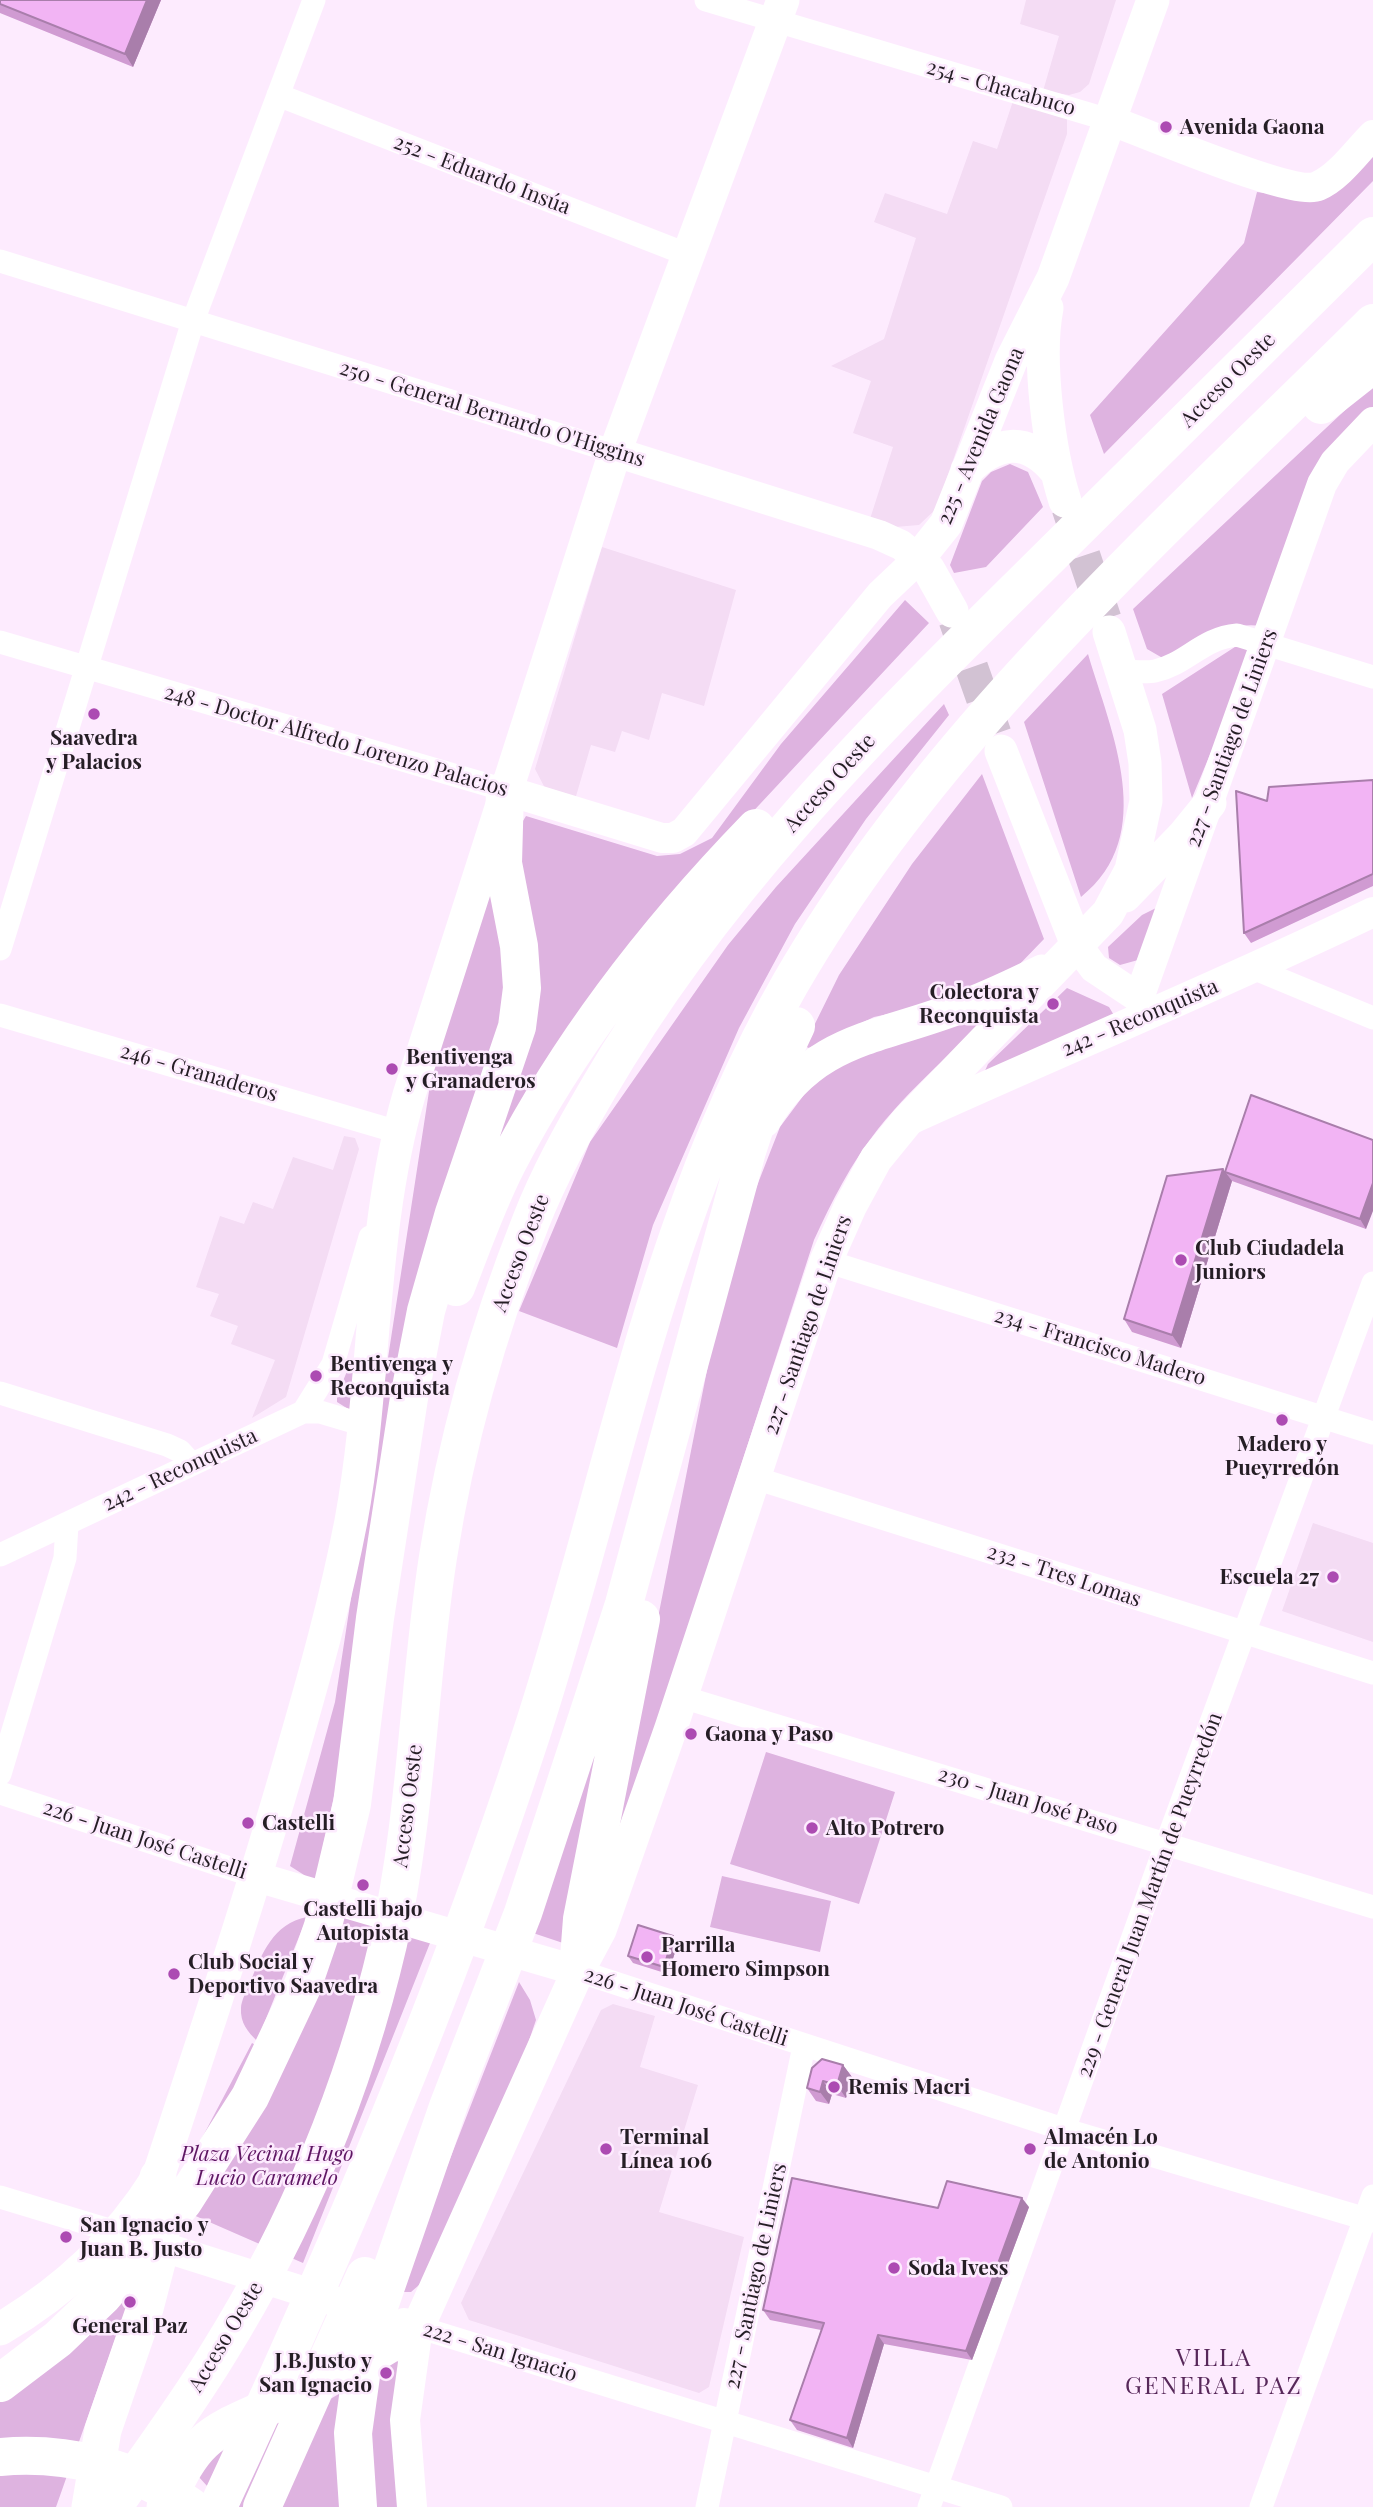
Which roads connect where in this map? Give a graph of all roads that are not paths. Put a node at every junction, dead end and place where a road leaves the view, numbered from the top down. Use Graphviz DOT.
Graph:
graph roads {
  1 [pos="314,0"];
  2 [pos="706,0"];
  3 [pos="1153,0"];
  4 [pos="779,11"];
  5 [pos="278,95"];
  6 [pos="1109,120"];
  7 [pos="1373,135"];
  8 [pos="1372,237"];
  9 [pos="686,254"];
  10 [pos="0,261"];
  11 [pos="1053,278"];
  12 [pos="193,321"];
  13 [pos="1373,323"];
  14 [pos="1373,364"];
  15 [pos="1373,422"];
  16 [pos="615,452"];
  17 [pos="1231,464"];
  18 [pos="967,470"];
  19 [pos="1055,470"];
  20 [pos="1065,501"];
  21 [pos="918,559"];
  22 [pos="952,611"];
  23 [pos="1109,632"];
  24 [pos="0,642"];
  25 [pos="1266,644"];
  26 [pos="87,668"];
  27 [pos="1122,671"];
  28 [pos="1373,677"];
  29 [pos="891,716"];
  30 [pos="984,745"];
  31 [pos="926,788"];
  32 [pos="505,790"];
  33 [pos="1210,803"];
  34 [pos="673,838"];
  35 [pos="1373,912"];
  36 [pos="1108,913"];
  37 [pos="0,948"];
  38 [pos="1068,954"];
  39 [pos="1255,969"];
  40 [pos="1145,1004"];
  41 [pos="0,1015"];
  42 [pos="1373,1018"];
  43 [pos="907,1121"];
  44 [pos="398,1132"];
  45 [pos="747,1151"];
  46 [pos="388,1177"];
  47 [pos="826,1261"];
  48 [pos="1373,1283"];
  49 [pos="695,1345"];
  50 [pos="0,1393"];
  51 [pos="303,1412"];
  52 [pos="1323,1418"];
  53 [pos="364,1425"];
  54 [pos="1373,1433"];
  55 [pos="191,1463"];
  56 [pos="755,1478"];
  57 [pos="397,1486"];
  58 [pos="67,1524"];
  59 [pos="0,1555"];
  60 [pos="1244,1633"];
  61 [pos="1373,1673"];
  62 [pos="682,1697"];
  63 [pos="0,1774"];
  64 [pos="0,1793"];
  65 [pos="1167,1842"];
  66 [pos="257,1877"];
  67 [pos="1373,1907"];
  68 [pos="578,1971"];
  69 [pos="804,2046"];
  70 [pos="449,2104"];
  71 [pos="1066,2130"];
  72 [pos="158,2177"];
  73 [pos="1373,2196"];
  74 [pos="0,2197"];
  75 [pos="1369,2220"];
  76 [pos="120,2233"];
  77 [pos="161,2247"];
  78 [pos="418,2327"];
  79 [pos="0,2329"];
  80 [pos="6,2380"];
  81 [pos="725,2422"];
  82 [pos="0,2457"];
  83 [pos="933,2497"];
  84 [pos="178,2498"];
  85 [pos="90,2507"];
  86 [pos="113,2507"];
  87 [pos="218,2507"];
  88 [pos="262,2507"];
  89 [pos="358,2507"];
  90 [pos="412,2507"];
  91 [pos="707,2507"];
  92 [pos="1001,2507"];
  93 [pos="1261,2507"];
  1 -- 5 [label="street"];
  2 -- 4 [label="street, 254 - Chacabuco"];
  3 -- 6 [label="main road, 225 - Avenida Gaona"];
  4 -- 6 [label="street, 254 - Chacabuco"];
  4 -- 9 [label="main road"];
  5 -- 9 [label="street, 252 - Eduardo Insúa"];
  5 -- 12 [label="street"];
  6 -- 7 [label="street, 254 - Chacabuco"];
  6 -- 11 [label="main road, 225 - Avenida Gaona"];
  8 -- 29 [label="highway, Acceso Oeste"];
  9 -- 16 [label="main road"];
  10 -- 12 [label="street, 250 - General Bernardo O'Higgins"];
  11 -- 18 [label="main road, 225 - Avenida Gaona"];
  11 -- 19 [label="main road"];
  12 -- 16 [label="street, 250 - General Bernardo O'Higgins"];
  12 -- 26 [label="street"];
  13 -- 17 [label="highway"];
  14 -- 17 [label="highway"];
  15 -- 25 [label="street, 227 - Santiago de Liniers"];
  16 -- 21 [label="street, 250 - General Bernardo O'Higgins"];
  16 -- 32 [label="main road"];
  17 -- 30 [label="highway"];
  18 -- 19 [label="main road"];
  18 -- 21 [label="main road, 225 - Avenida Gaona"];
  19 -- 20 [label="main road"];
  21 -- 22 [label="main road, 250 - General Bernardo O'Higgins"];
  21 -- 34 [label="street, 225 - Avenida Gaona"];
  23 -- 27 [label="main road, 227 - Santiago de Liniers"];
  24 -- 26 [label="street, 248 - Doctor Alfredo Lorenzo Palacios"];
  25 -- 27 [label="street"];
  25 -- 28 [label="street"];
  25 -- 33 [label="street, 227 - Santiago de Liniers"];
  26 -- 32 [label="street, 248 - Doctor Alfredo Lorenzo Palacios"];
  26 -- 37 [label="street"];
  27 -- 36 [label="main road, 227 - Santiago de Liniers"];
  29 -- 57 [label="highway"];
  29 -- 86 [label="highway, Acceso Oeste"];
  30 -- 31 [label="highway"];
  30 -- 38 [label="main road"];
  31 -- 45 [label="highway"];
  31 -- 87 [label="highway"];
  32 -- 34 [label="street, 248 - Doctor Alfredo Lorenzo Palacios"];
  32 -- 44 [label="main road"];
  32 -- 57 [label="highway"];
  33 -- 36 [label="main road"];
  33 -- 40 [label="street, 227 - Santiago de Liniers"];
  35 -- 39 [label="street, 242 - Reconquista"];
  36 -- 38 [label="main road, 227 - Santiago de Liniers"];
  38 -- 40 [label="street"];
  38 -- 43 [label="main road, 227 - Santiago de Liniers"];
  38 -- 45 [label="main road"];
  39 -- 40 [label="street, 242 - Reconquista"];
  39 -- 42 [label="street"];
  40 -- 43 [label="street, 242 - Reconquista"];
  41 -- 44 [label="street, 246 - Granaderos"];
  43 -- 47 [label="main road, 227 - Santiago de Liniers"];
  44 -- 46 [label="main road"];
  45 -- 49 [label="highway"];
  46 -- 51 [label="street"];
  46 -- 53 [label="main road"];
  47 -- 52 [label="street, 234 - Francisco Madero"];
  47 -- 56 [label="main road, 227 - Santiago de Liniers"];
  48 -- 52 [label="street, 229 - General Juan Martín de Pueyrredón"];
  49 -- 68 [label="highway"];
  49 -- 70 [label="highway"];
  50 -- 55 [label="street"];
  51 -- 53 [label="street"];
  51 -- 55 [label="street, 242 - Reconquista"];
  52 -- 54 [label="street, 234 - Francisco Madero"];
  52 -- 60 [label="street, 229 - General Juan Martín de Pueyrredón"];
  53 -- 66 [label="main road"];
  55 -- 58 [label="street, 242 - Reconquista"];
  56 -- 60 [label="street, 232 - Tres Lomas"];
  56 -- 62 [label="main road, 227 - Santiago de Liniers"];
  57 -- 80 [label="highway"];
  58 -- 59 [label="street, 242 - Reconquista"];
  58 -- 63 [label="street"];
  60 -- 61 [label="street, 232 - Tres Lomas"];
  60 -- 65 [label="street, 229 - General Juan Martín de Pueyrredón"];
  62 -- 65 [label="street, 230 - Juan José Paso"];
  62 -- 68 [label="main road, 227 - Santiago de Liniers"];
  64 -- 66 [label="street, 226 - Juan José Castelli"];
  65 -- 67 [label="street, 230 - Juan José Paso"];
  65 -- 71 [label="street, 229 - General Juan Martín de Pueyrredón"];
  66 -- 68 [label="street, 226 - Juan José Castelli"];
  66 -- 72 [label="main road"];
  68 -- 69 [label="street, 226 - Juan José Castelli"];
  68 -- 78 [label="main road, 227 - Santiago de Liniers"];
  69 -- 71 [label="street, 226 - Juan José Castelli"];
  69 -- 81 [label="street, 227 - Santiago de Liniers"];
  70 -- 88 [label="highway"];
  70 -- 89 [label="highway"];
  71 -- 75 [label="street, 226 - Juan José Castelli"];
  71 -- 83 [label="street, 229 - General Juan Martín de Pueyrredón"];
  72 -- 76 [label="main road"];
  72 -- 77 [label="main road"];
  73 -- 75 [label="street"];
  74 -- 76 [label="street, 222 - San Ignacio"];
  75 -- 93 [label="street"];
  76 -- 77 [label="street, 222 - San Ignacio"];
  76 -- 79 [label="main road"];
  77 -- 78 [label="street, 222 - San Ignacio"];
  77 -- 85 [label="main road"];
  78 -- 81 [label="street, 222 - San Ignacio"];
  78 -- 84 [label="main road"];
  78 -- 90 [label="street"];
  81 -- 83 [label="street, 222 - San Ignacio"];
  81 -- 91 [label="street, 227 - Santiago de Liniers"];
  82 -- 84 [label="highway"];
  83 -- 92 [label="street, 222 - San Ignacio"];
}
